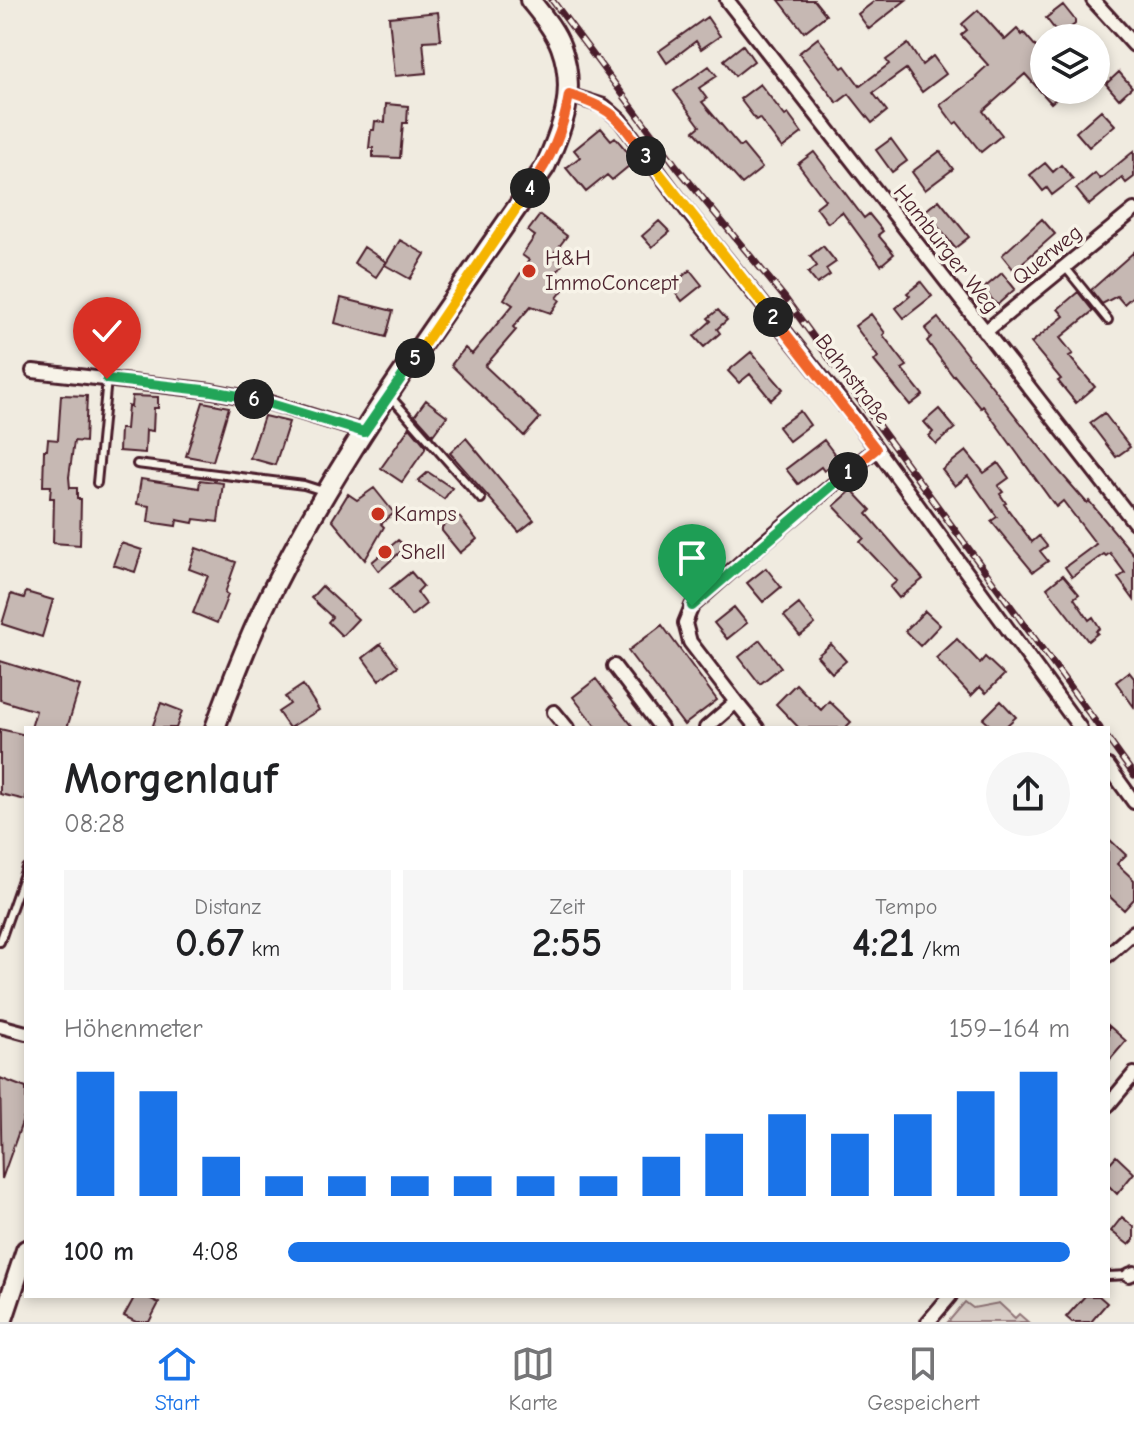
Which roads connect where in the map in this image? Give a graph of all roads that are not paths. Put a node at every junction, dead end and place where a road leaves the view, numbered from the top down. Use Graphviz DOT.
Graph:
graph roads {
  1 [pos="530,0"];
  2 [pos="727,0"];
  3 [pos="1093,0"];
  4 [pos="1134,45"];
  5 [pos="569,95"];
  6 [pos="1134,210"];
  7 [pos="1065,267"];
  8 [pos="1108,320"];
  9 [pos="985,332"];
  10 [pos="33,371"];
  11 [pos="107,379"];
  12 [pos="389,395"];
  13 [pos="364,432"];
  14 [pos="876,449"];
  15 [pos="137,464"];
  16 [pos="97,483"];
  17 [pos="326,492"];
  18 [pos="481,499"];
  19 [pos="1134,522"];
  20 [pos="614,666"];
  21 [pos="736,702"];
  22 [pos="554,712"];
  23 [pos="216,726"];
  24 [pos="565,726"];
  25 [pos="659,726"];
  26 [pos="708,726"];
  27 [pos="755,726"];
  28 [pos="1079,726"];
  29 [pos="1110,769"];
  30 [pos="1134,802"];
  31 [pos="24,874"];
  32 [pos="1134,932"];
  33 [pos="0,942"];
  34 [pos="1110,953"];
  35 [pos="0,1026"];
  36 [pos="24,1032"];
  37 [pos="1134,1074"];
  38 [pos="1110,1103"];
  39 [pos="24,1256"];
  40 [pos="1132,1274"];
  41 [pos="1110,1276"];
  42 [pos="948,1298"];
  43 [pos="2,1322"];
  44 [pos="928,1322"];
  1 -- 5 [label="main road"];
  2 -- 9 [label="street, Hamburger Weg"];
  3 -- 4 [label="street"];
  5 -- 12 [label="main road"];
  5 -- 14 [label="street, Bahnstraße"];
  6 -- 7 [label="street, Querweg"];
  7 -- 8 [label="lane"];
  7 -- 9 [label="street, Querweg"];
  9 -- 19 [label="street, Hamburger Weg"];
  10 -- 11 [label="street"];
  11 -- 13 [label="street"];
  11 -- 16 [label="lane"];
  12 -- 13 [label="main road"];
  12 -- 18 [label="lane"];
  13 -- 17 [label="main road"];
  14 -- 21 [label="street"];
  14 -- 28 [label="street, Bahnstraße"];
  15 -- 17 [label="lane"];
  17 -- 23 [label="main road"];
  20 -- 25 [label="street"];
  21 -- 26 [label="street"];
  21 -- 27 [label="street"];
  22 -- 24 [label="street"];
  29 -- 30 [label="street"];
  31 -- 33 [label="lane"];
  32 -- 34 [label="street"];
  35 -- 36 [label="street"];
  37 -- 38 [label="street"];
  39 -- 43 [label="main road"];
  40 -- 41 [label="lane"];
  42 -- 44 [label="street"];
}
